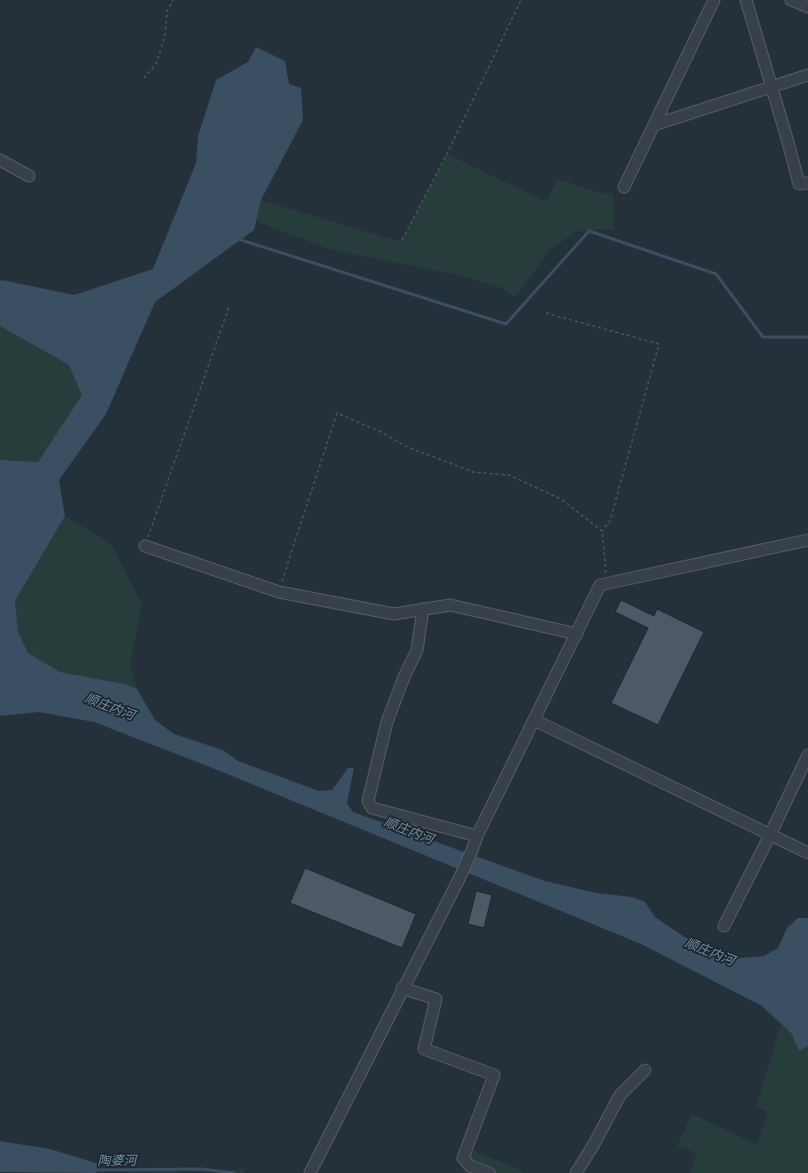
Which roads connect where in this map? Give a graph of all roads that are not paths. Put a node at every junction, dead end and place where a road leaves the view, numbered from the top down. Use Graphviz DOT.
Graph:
graph roads {
  1 [pos="714,0"];
  2 [pos="746,0"];
  3 [pos="792,0"];
  4 [pos="808,7"];
  5 [pos="808,75"];
  6 [pos="773,87"];
  7 [pos="654,125"];
  8 [pos="0,160"];
  9 [pos="29,176"];
  10 [pos="808,183"];
  11 [pos="624,187"];
  12 [pos="808,540"];
  13 [pos="145,546"];
  14 [pos="423,609"];
  15 [pos="577,634"];
  16 [pos="534,720"];
  17 [pos="808,755"];
  18 [pos="770,835"];
  19 [pos="477,836"];
  20 [pos="808,853"];
  21 [pos="724,926"];
  22 [pos="402,988"];
  23 [pos="646,1070"];
  24 [pos="310,1173"];
  25 [pos="490,1173"];
  26 [pos="576,1173"];
  1 -- 7 [label="street"];
  2 -- 6 [label="street"];
  3 -- 4 [label="street"];
  5 -- 6 [label="street"];
  6 -- 7 [label="street"];
  6 -- 10 [label="street"];
  7 -- 11 [label="street"];
  8 -- 9 [label="street"];
  12 -- 15 [label="street"];
  13 -- 14 [label="street"];
  14 -- 15 [label="street"];
  14 -- 19 [label="street"];
  15 -- 16 [label="street"];
  16 -- 18 [label="street"];
  16 -- 19 [label="street"];
  17 -- 18 [label="street"];
  18 -- 20 [label="street"];
  18 -- 21 [label="street"];
  19 -- 22 [label="street"];
  22 -- 24 [label="street"];
  22 -- 25 [label="street"];
  23 -- 26 [label="street"];
}
